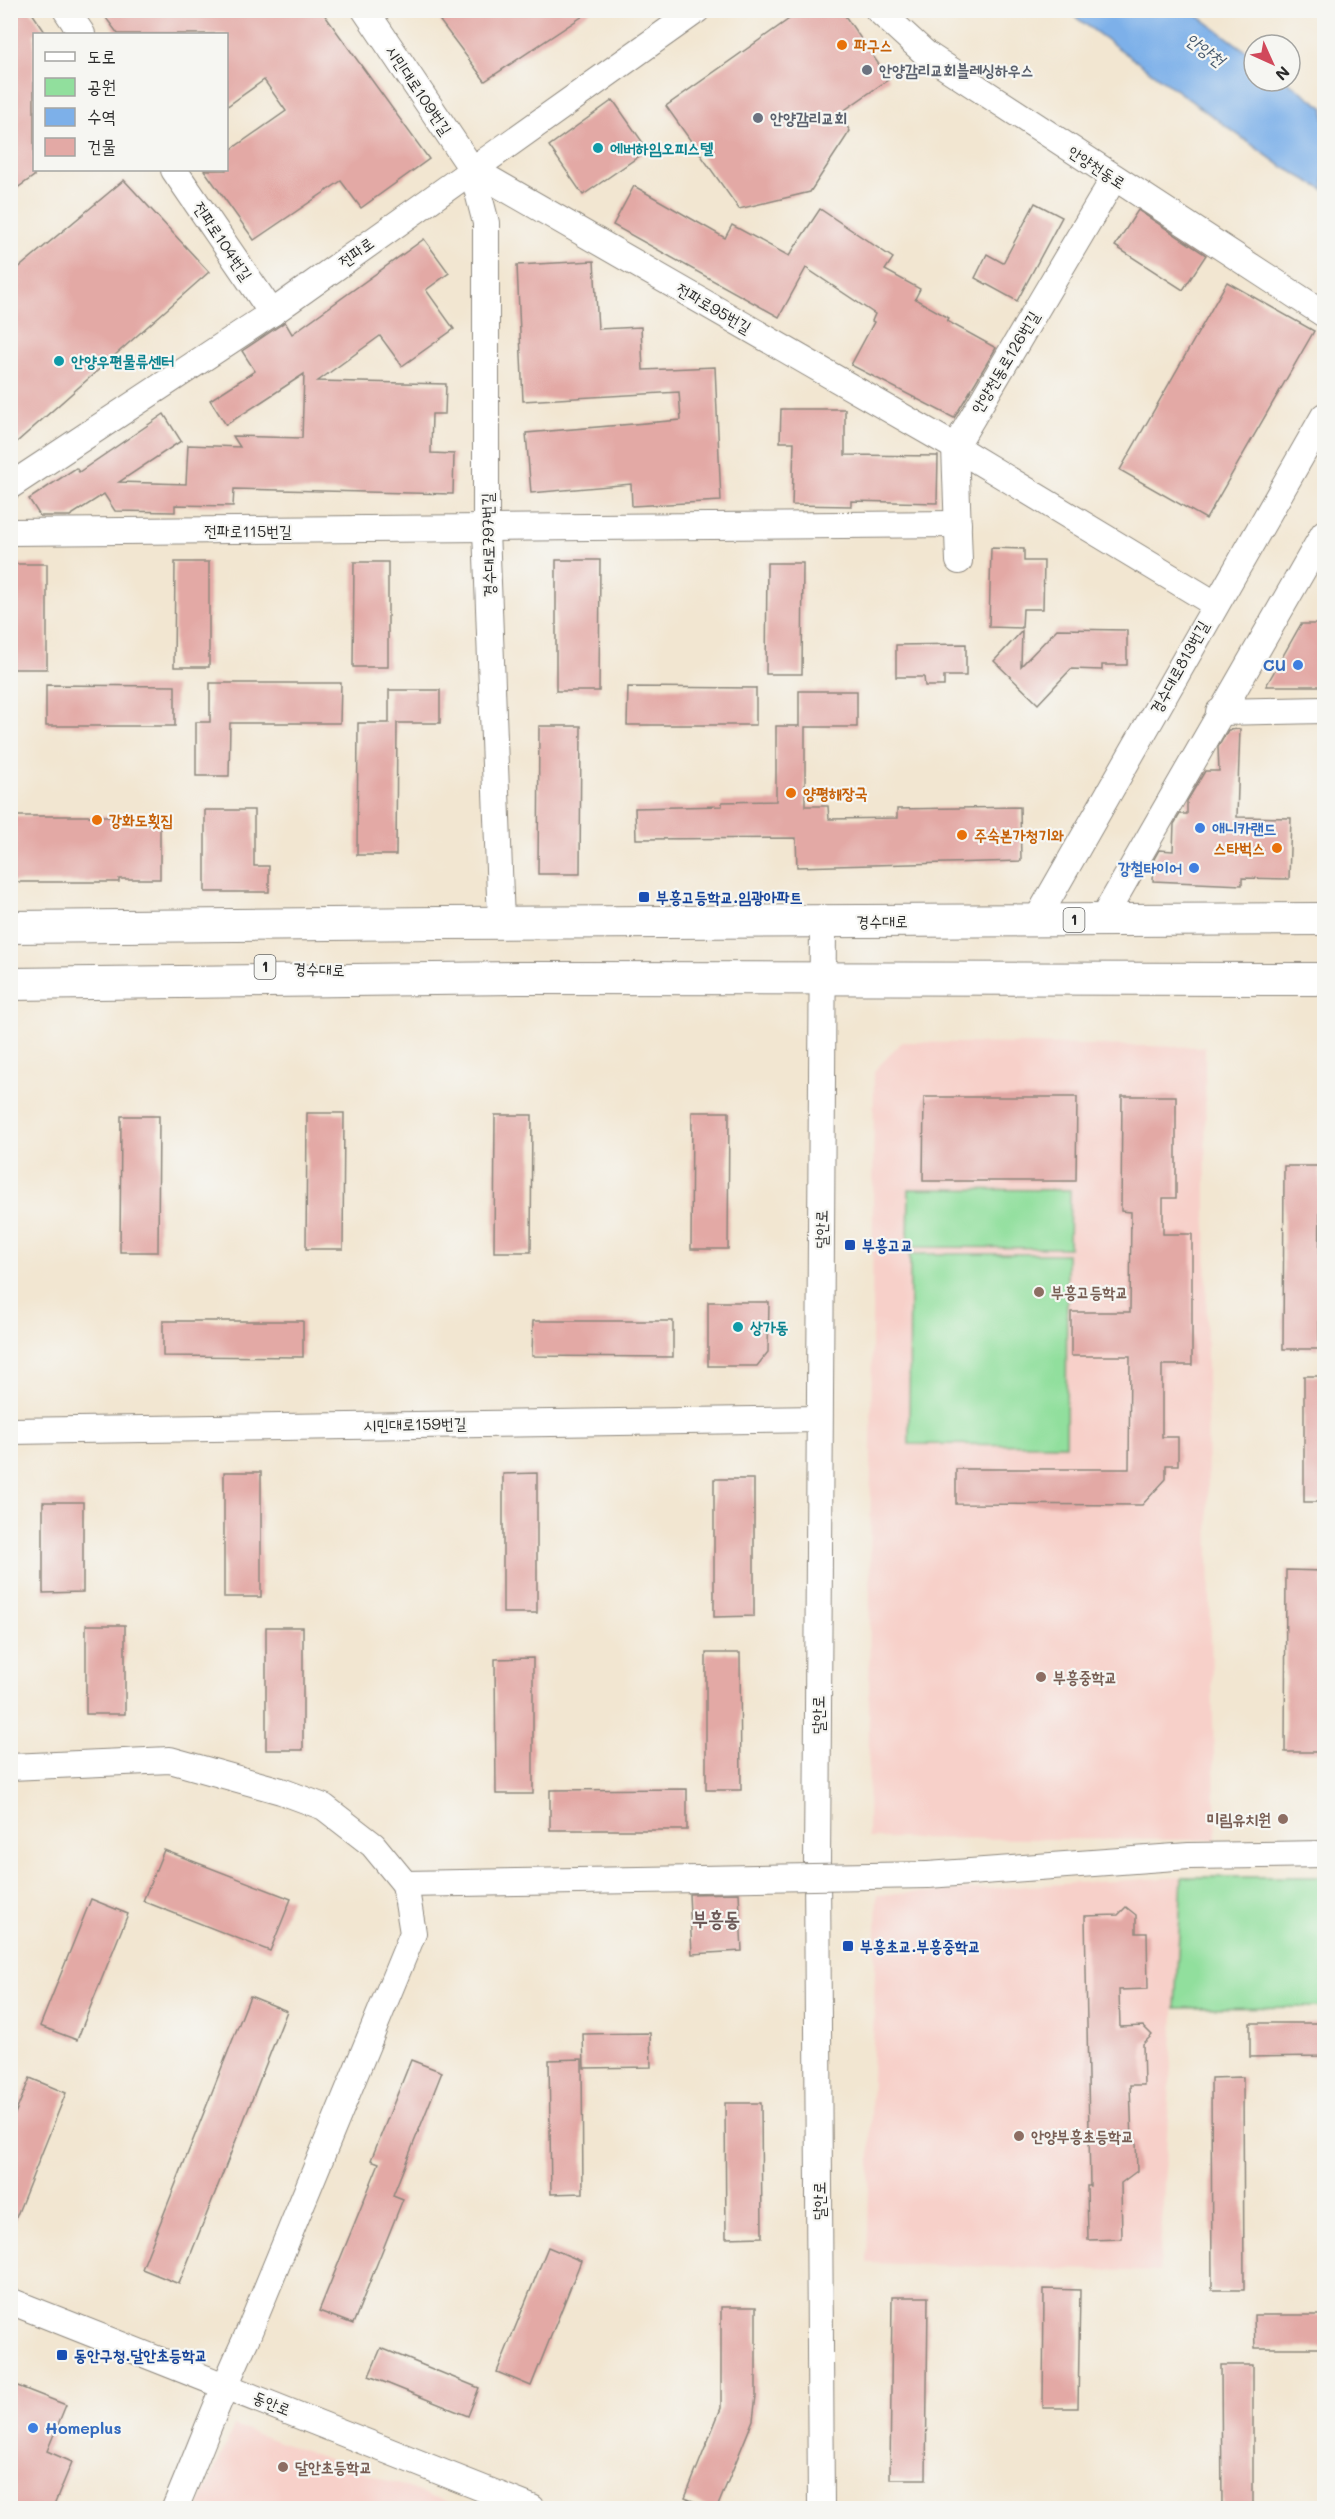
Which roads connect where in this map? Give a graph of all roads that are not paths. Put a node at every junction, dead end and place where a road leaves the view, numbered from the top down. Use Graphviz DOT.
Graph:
graph roads {
  1 [pos="66,10"];
  2 [pos="365,10"];
  3 [pos="697,10"];
  4 [pos="878,10"];
  5 [pos="81,33"];
  6 [pos="472,169"];
  7 [pos="175,171"];
  8 [pos="1114,178"];
  9 [pos="272,313"];
  10 [pos="1324,314"];
  11 [pos="1324,416"];
  12 [pos="955,447"];
  13 [pos="10,486"];
  14 [pos="958,524"];
  15 [pos="486,530"];
  16 [pos="10,532"];
  17 [pos="1324,532"];
  18 [pos="959,561"];
  19 [pos="1215,604"];
  20 [pos="1324,710"];
  21 [pos="1219,712"];
  22 [pos="1324,919"];
  23 [pos="1037,920"];
  24 [pos="1102,920"];
  25 [pos="823,921"];
  26 [pos="440,922"];
  27 [pos="501,922"];
  28 [pos="10,927"];
  29 [pos="10,945"];
  30 [pos="10,967"];
  31 [pos="519,978"];
  32 [pos="825,978"];
  33 [pos="1324,979"];
  34 [pos="10,984"];
  35 [pos="819,1419"];
  36 [pos="10,1431"];
  37 [pos="10,1767"];
  38 [pos="1324,1854"];
  39 [pos="405,1884"];
  40 [pos="10,2301"];
  41 [pos="224,2384"];
  42 [pos="176,2508"];
  43 [pos="532,2508"];
  44 [pos="821,2508"];
  1 -- 5 [label="street"];
  2 -- 6 [label="street, 시민대로109번길"];
  3 -- 6 [label="street, 전파로"];
  4 -- 8 [label="street, 안양천동로"];
  6 -- 9 [label="street, 전파로"];
  6 -- 12 [label="street, 전파로95번길"];
  6 -- 15 [label="street, 경수대로797번길"];
  7 -- 9 [label="street, 전파로104번길"];
  8 -- 10 [label="street, 안양천동로"];
  8 -- 12 [label="street, 안양천동로126번길"];
  9 -- 13 [label="street, 전파로"];
  11 -- 19 [label="street, 경수대로813번길"];
  12 -- 14 [label="street"];
  12 -- 19 [label="street, 전파로95번길"];
  14 -- 15 [label="street, 전파로115번길"];
  14 -- 18 [label="street"];
  15 -- 16 [label="street, 전파로115번길"];
  15 -- 27 [label="street, 경수대로797번길"];
  17 -- 21 [label="street"];
  19 -- 23 [label="street, 경수대로813번길"];
  20 -- 21 [label="street"];
  21 -- 24 [label="street"];
  22 -- 24 [label="main road, 경수대로 / 1"];
  23 -- 24 [label="main road, 경수대로 / 1"];
  23 -- 25 [label="main road, 경수대로 / 1"];
  25 -- 27 [label="main road, 경수대로 / 1"];
  25 -- 32 [label="street, 달안로"];
  26 -- 27 [label="main road, 경수대로 / 1"];
  26 -- 28 [label="main road, 경수대로"];
  26 -- 29 [label="main road, 경수대로 / 1"];
  30 -- 31 [label="main road, 경수대로 / 1"];
  31 -- 32 [label="main road, 경수대로 / 1"];
  31 -- 34 [label="main road, 경수대로"];
  32 -- 33 [label="main road, 경수대로 / 1"];
  32 -- 35 [label="street, 달안로"];
  35 -- 36 [label="street, 시민대로159번길"];
  35 -- 44 [label="street, 달안로"];
  37 -- 39 [label="street"];
  38 -- 39 [label="street, bridge"];
  39 -- 41 [label="street"];
  40 -- 41 [label="street, 동안로"];
  41 -- 42 [label="street"];
  41 -- 43 [label="street, 동안로"];
}
